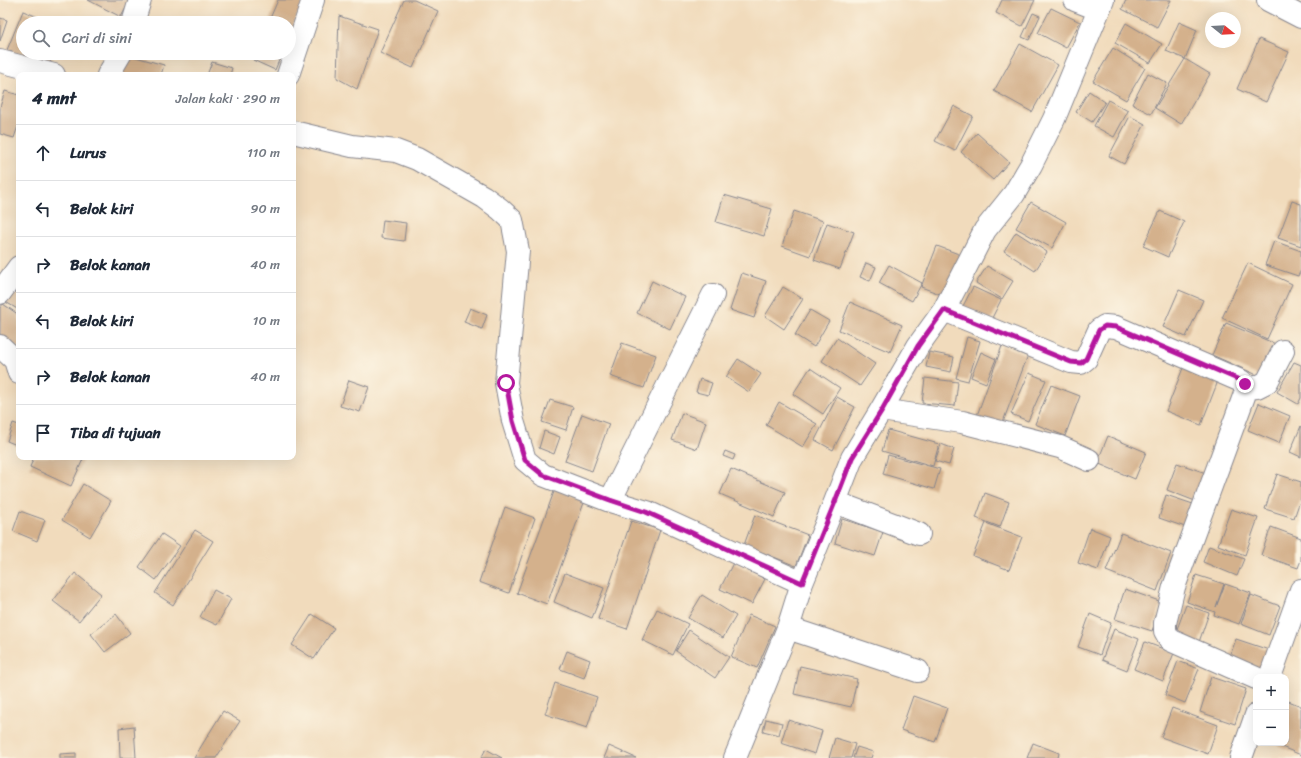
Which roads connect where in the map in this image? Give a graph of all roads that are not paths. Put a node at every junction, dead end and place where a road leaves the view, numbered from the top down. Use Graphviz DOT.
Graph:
graph roads {
  1 [pos="140,0"];
  2 [pos="313,0"];
  3 [pos="1075,0"];
  4 [pos="1268,0"];
  5 [pos="1100,5"];
  6 [pos="135,16"];
  7 [pos="1301,17"];
  8 [pos="296,51"];
  9 [pos="116,60"];
  10 [pos="293,60"];
  11 [pos="0,61"];
  12 [pos="42,72"];
  13 [pos="110,72"];
  14 [pos="289,72"];
  15 [pos="296,133"];
  16 [pos="16,271"];
  17 [pos="0,293"];
  18 [pos="713,295"];
  19 [pos="944,310"];
  20 [pos="0,346"];
  21 [pos="1283,351"];
  22 [pos="16,365"];
  23 [pos="1247,388"];
  24 [pos="882,410"];
  25 [pos="1089,460"];
  26 [pos="610,500"];
  27 [pos="835,502"];
  28 [pos="919,534"];
  29 [pos="802,583"];
  30 [pos="1300,594"];
  31 [pos="788,628"];
  32 [pos="918,671"];
  33 [pos="1271,674"];
  34 [pos="1253,677"];
  35 [pos="1253,724"];
  36 [pos="735,758"];
  37 [pos="1241,758"];
  1 -- 6 [label="street"];
  2 -- 8 [label="street"];
  3 -- 5 [label="street"];
  4 -- 7 [label="street"];
  5 -- 19 [label="street"];
  9 -- 13 [label="street"];
  10 -- 14 [label="street"];
  11 -- 12 [label="street"];
  15 -- 26 [label="street"];
  16 -- 17 [label="street"];
  18 -- 26 [label="street"];
  19 -- 23 [label="street"];
  19 -- 24 [label="street"];
  20 -- 22 [label="street"];
  21 -- 23 [label="street"];
  23 -- 34 [label="street"];
  24 -- 25 [label="street"];
  24 -- 27 [label="street"];
  26 -- 29 [label="street"];
  27 -- 28 [label="street"];
  27 -- 29 [label="street"];
  29 -- 31 [label="street"];
  30 -- 33 [label="street"];
  31 -- 32 [label="street"];
  31 -- 36 [label="street"];
  35 -- 37 [label="street"];
}
